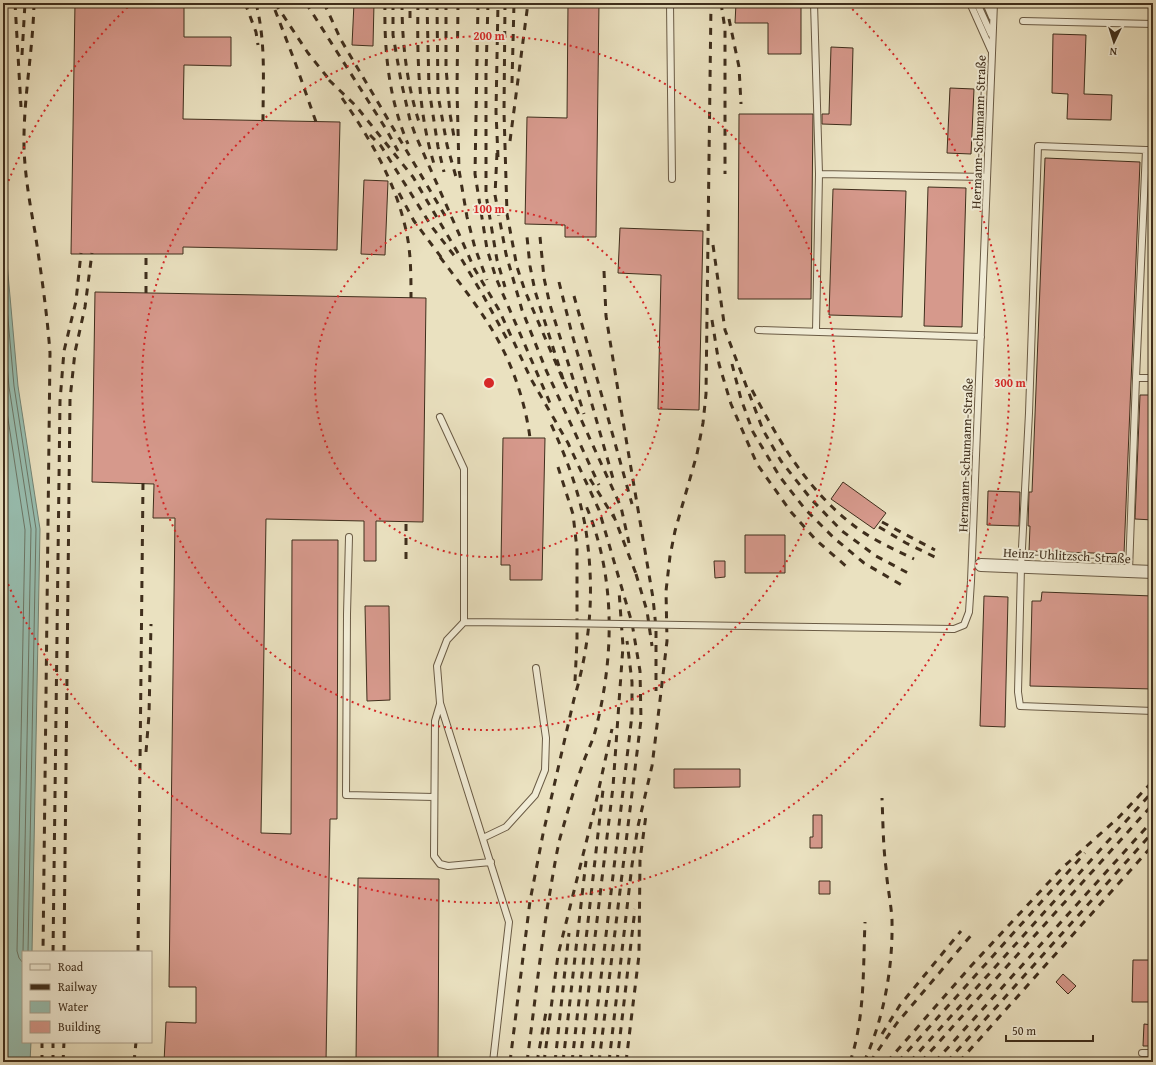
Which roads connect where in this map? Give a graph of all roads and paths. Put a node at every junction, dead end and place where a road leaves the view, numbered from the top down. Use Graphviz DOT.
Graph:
graph roads {
  1 [pos="670,3"];
  2 [pos="814,3"];
  3 [pos="970,3"];
  4 [pos="977,3"];
  5 [pos="986,3"];
  6 [pos="994,3"];
  7 [pos="993,18"];
  8 [pos="1024,21"];
  9 [pos="1153,24"];
  10 [pos="992,37"];
  11 [pos="992,52"];
  12 [pos="1146,150"];
  13 [pos="1153,150"];
  14 [pos="819,174"];
  15 [pos="987,177"];
  16 [pos="672,179"];
  17 [pos="758,330"];
  18 [pos="816,332"];
  19 [pos="981,337"];
  20 [pos="1136,378"];
  21 [pos="1153,378"];
  22 [pos="440,417"];
  23 [pos="349,537"];
  24 [pos="981,565"];
  25 [pos="1021,567"];
  26 [pos="1129,572"];
  27 [pos="1153,572"];
  28 [pos="464,622"];
  29 [pos="536,668"];
  30 [pos="440,703"];
  31 [pos="1153,711"];
  32 [pos="434,797"];
  33 [pos="483,838"];
  34 [pos="491,862"];
  35 [pos="1142,1053"];
  36 [pos="1153,1053"];
  37 [pos="493,1062"];
  1 -- 16 [label="lane"];
  2 -- 14 [label="lane"];
  3 -- 11 [label="lane"];
  4 -- 10 [label="lane"];
  5 -- 7 [label="lane"];
  6 -- 7 [label="lane, Hermann-Schumann-Straße"];
  7 -- 10 [label="lane, Hermann-Schumann-Straße"];
  8 -- 9 [label="lane"];
  10 -- 11 [label="lane, Hermann-Schumann-Straße"];
  11 -- 15 [label="lane, Hermann-Schumann-Straße"];
  12 -- 13 [label="lane"];
  12 -- 20 [label="lane"];
  12 -- 25 [label="lane"];
  14 -- 15 [label="lane"];
  14 -- 18 [label="lane"];
  15 -- 19 [label="lane, Hermann-Schumann-Straße"];
  17 -- 18 [label="lane"];
  18 -- 19 [label="lane"];
  19 -- 28 [label="lane, Hermann-Schumann-Straße, bridge"];
  20 -- 21 [label="lane"];
  20 -- 26 [label="lane"];
  22 -- 28 [label="lane"];
  23 -- 32 [label="lane"];
  24 -- 25 [label="street, Heinz-Uhlitzsch-Straße"];
  25 -- 26 [label="street, Heinz-Uhlitzsch-Straße"];
  25 -- 31 [label="lane"];
  26 -- 27 [label="street, Heinz-Uhlitzsch-Straße"];
  28 -- 30 [label="lane"];
  29 -- 33 [label="lane"];
  30 -- 32 [label="lane"];
  30 -- 33 [label="lane"];
  32 -- 34 [label="lane"];
  33 -- 34 [label="lane"];
  34 -- 37 [label="lane"];
  35 -- 36 [label="lane"];
}
